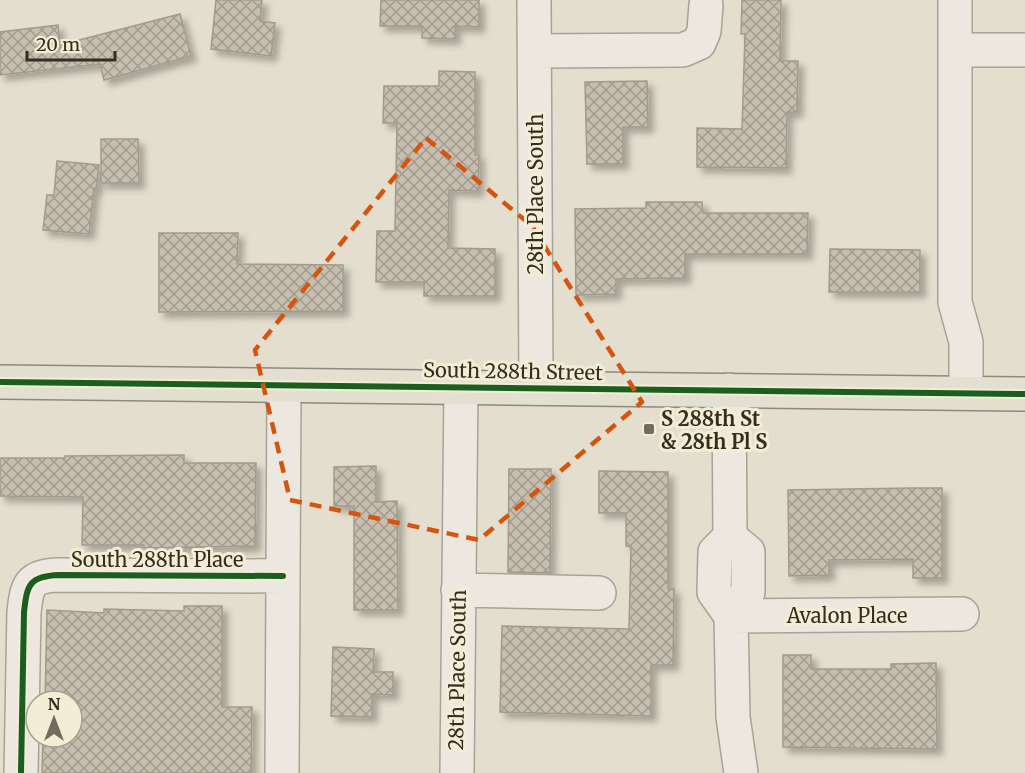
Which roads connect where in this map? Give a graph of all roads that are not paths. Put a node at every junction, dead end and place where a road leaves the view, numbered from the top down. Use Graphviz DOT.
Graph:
graph roads {
  1 [pos="534,0"];
  2 [pos="955,0"];
  3 [pos="706,5"];
  4 [pos="955,50"];
  5 [pos="1025,50"];
  6 [pos="535,51"];
  7 [pos="0,382"];
  8 [pos="284,386"];
  9 [pos="461,387"];
  10 [pos="536,388"];
  11 [pos="729,390"];
  12 [pos="966,393"];
  13 [pos="1025,394"];
  14 [pos="283,576"];
  15 [pos="458,590"];
  16 [pos="599,593"];
  17 [pos="962,614"];
  18 [pos="731,616"];
  19 [pos="21,773"];
  20 [pos="282,773"];
  21 [pos="457,773"];
  22 [pos="741,773"];
  1 -- 6 [label="street, 28th Place South"];
  2 -- 4 [label="street"];
  3 -- 6 [label="street"];
  4 -- 5 [label="street"];
  4 -- 12 [label="street"];
  6 -- 10 [label="street, 28th Place South"];
  7 -- 8 [label="main road, South 288th Street"];
  8 -- 9 [label="main road, South 288th Street"];
  8 -- 14 [label="street"];
  9 -- 10 [label="main road, South 288th Street"];
  9 -- 15 [label="street, 28th Place South"];
  10 -- 11 [label="main road, South 288th Street"];
  11 -- 12 [label="main road, South 288th Street"];
  11 -- 18 [label="street"];
  12 -- 13 [label="main road, South 288th Street"];
  14 -- 19 [label="street, South 288th Place"];
  14 -- 20 [label="street"];
  15 -- 16 [label="street"];
  15 -- 21 [label="street, 28th Place South"];
  17 -- 18 [label="street, Avalon Place"];
  18 -- 22 [label="street"];
}
